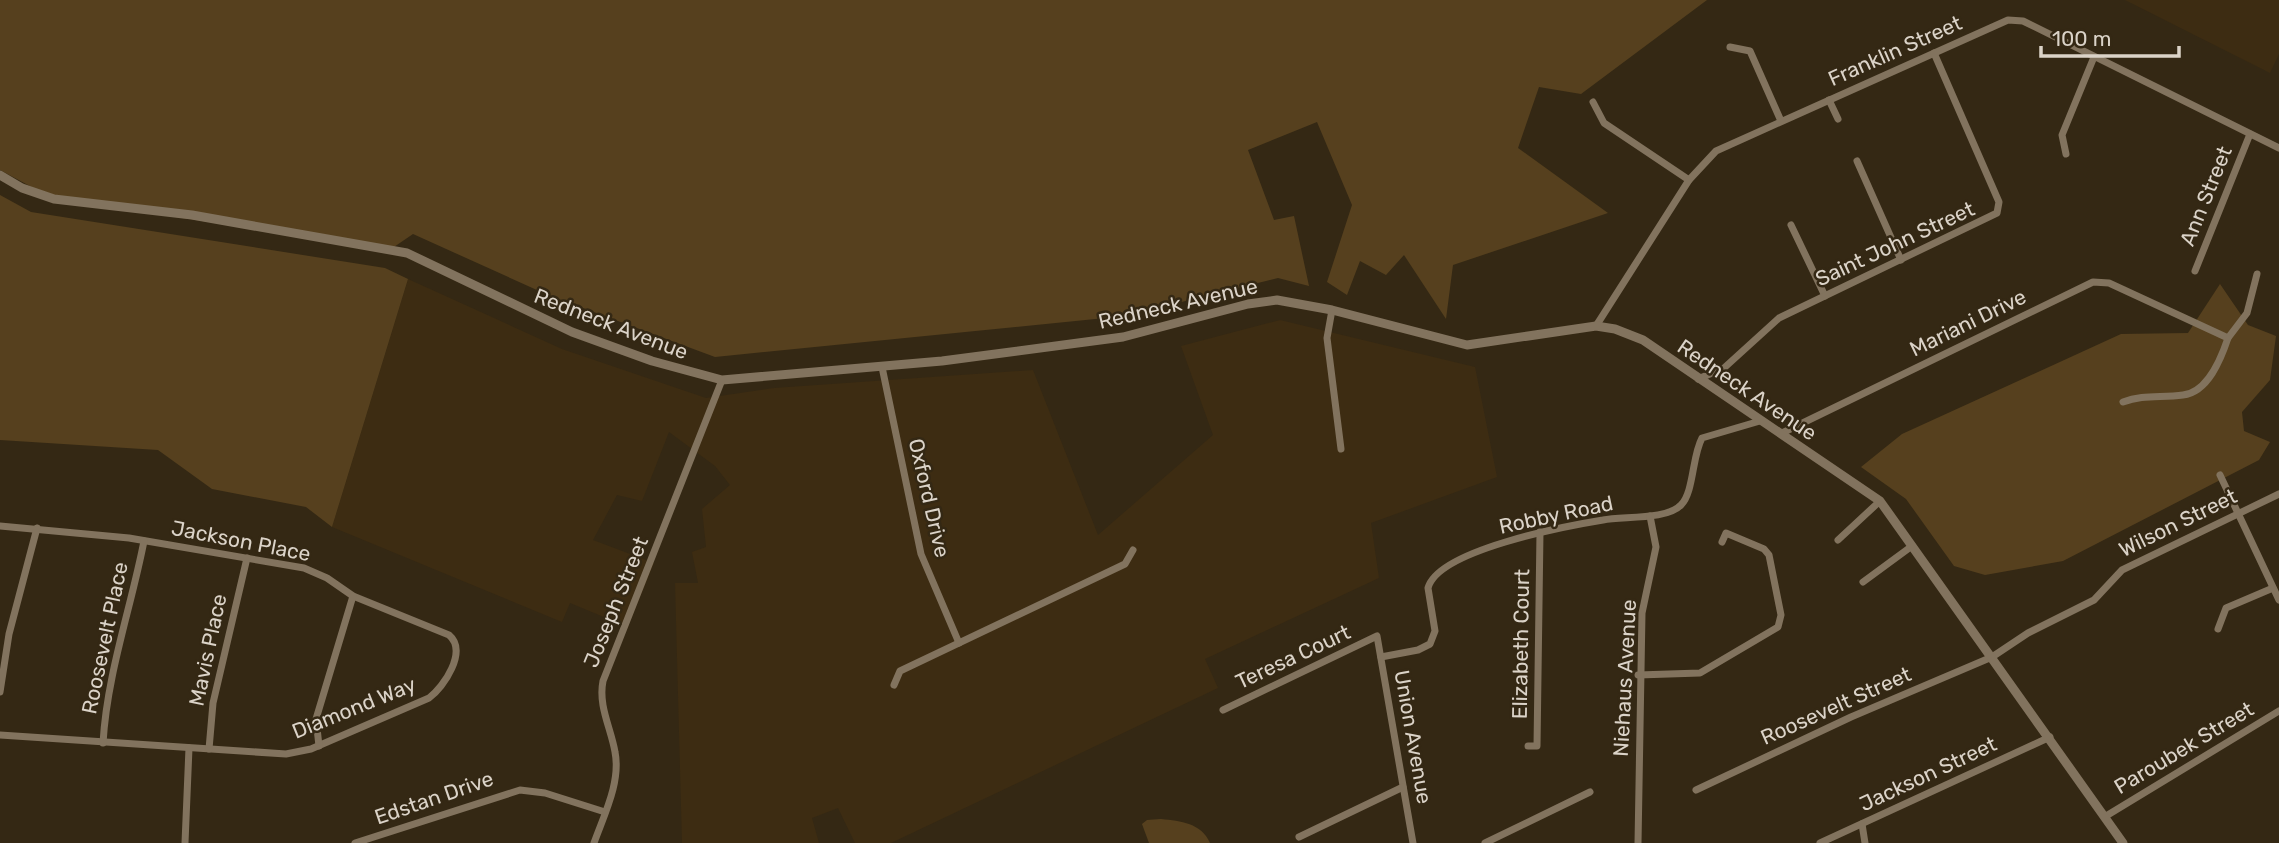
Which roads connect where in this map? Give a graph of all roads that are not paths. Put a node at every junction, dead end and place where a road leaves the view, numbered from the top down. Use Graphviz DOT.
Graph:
graph roads {
  1 [pos="1730,47"];
  2 [pos="1934,53"];
  3 [pos="2094,57"];
  4 [pos="1829,100"];
  5 [pos="1593,102"];
  6 [pos="1838,119"];
  7 [pos="1781,121"];
  8 [pos="2250,134"];
  9 [pos="2279,148"];
  10 [pos="2066,154"];
  11 [pos="1857,161"];
  12 [pos="0,175"];
  13 [pos="1689,180"];
  14 [pos="1791,225"];
  15 [pos="1901,260"];
  16 [pos="2195,271"];
  17 [pos="2257,274"];
  18 [pos="1825,296"];
  19 [pos="1332,310"];
  20 [pos="1596,326"];
  21 [pos="2228,338"];
  22 [pos="882,367"];
  23 [pos="1698,379"];
  24 [pos="722,380"];
  25 [pos="2123,402"];
  26 [pos="1760,421"];
  27 [pos="1780,434"];
  28 [pos="1341,449"];
  29 [pos="2220,475"];
  30 [pos="2279,494"];
  31 [pos="1880,502"];
  32 [pos="2238,513"];
  33 [pos="1650,516"];
  34 [pos="0,526"];
  35 [pos="37,528"];
  36 [pos="1540,532"];
  37 [pos="1838,540"];
  38 [pos="144,541"];
  39 [pos="1721,542"];
  40 [pos="1912,546"];
  41 [pos="1133,551"];
  42 [pos="247,558"];
  43 [pos="1863,582"];
  44 [pos="2273,588"];
  45 [pos="353,596"];
  46 [pos="2279,600"];
  47 [pos="2218,629"];
  48 [pos="1377,636"];
  49 [pos="959,643"];
  50 [pos="456,644"];
  51 [pos="1381,657"];
  52 [pos="1992,657"];
  53 [pos="1639,675"];
  54 [pos="894,685"];
  55 [pos="0,692"];
  56 [pos="1223,710"];
  57 [pos="2279,711"];
  58 [pos="0,735"];
  59 [pos="2050,737"];
  60 [pos="103,743"];
  61 [pos="319,746"];
  62 [pos="1528,746"];
  63 [pos="190,748"];
  64 [pos="209,749"];
  65 [pos="1404,788"];
  66 [pos="1696,790"];
  67 [pos="1590,792"];
  68 [pos="605,812"];
  69 [pos="2106,816"];
  70 [pos="1862,824"];
  71 [pos="1299,837"];
  72 [pos="185,843"];
  73 [pos="355,843"];
  74 [pos="594,843"];
  75 [pos="1413,843"];
  76 [pos="1485,843"];
  77 [pos="1639,843"];
  78 [pos="1820,843"];
  79 [pos="1865,843"];
  80 [pos="2123,843"];
  1 -- 7 [label="street"];
  2 -- 3 [label="street, Franklin Street"];
  2 -- 4 [label="street, Franklin Street"];
  2 -- 15 [label="street, Saint John Street"];
  3 -- 8 [label="street, Franklin Street"];
  3 -- 10 [label="street"];
  4 -- 6 [label="street"];
  4 -- 7 [label="street, Franklin Street"];
  5 -- 13 [label="street"];
  7 -- 13 [label="street, Franklin Street"];
  8 -- 9 [label="street, Franklin Street"];
  8 -- 16 [label="street, Ann Street"];
  11 -- 15 [label="street"];
  12 -- 24 [label="street, Redneck Avenue"];
  13 -- 20 [label="street, Franklin Street"];
  14 -- 18 [label="street"];
  15 -- 18 [label="street, Saint John Street"];
  17 -- 21 [label="street"];
  18 -- 23 [label="street, Saint John Street"];
  19 -- 20 [label="street, Redneck Avenue"];
  19 -- 22 [label="street, Redneck Avenue"];
  19 -- 28 [label="street"];
  20 -- 23 [label="street, Redneck Avenue"];
  21 -- 25 [label="street"];
  21 -- 27 [label="street, Mariani Drive"];
  22 -- 24 [label="street, Redneck Avenue"];
  22 -- 49 [label="street, Oxford Drive"];
  23 -- 26 [label="street, Redneck Avenue"];
  24 -- 68 [label="street, Joseph Street"];
  26 -- 27 [label="street, Redneck Avenue"];
  26 -- 33 [label="street, Robby Road"];
  27 -- 31 [label="street, Redneck Avenue"];
  29 -- 32 [label="street"];
  30 -- 32 [label="street, Wilson Street"];
  31 -- 37 [label="street"];
  31 -- 40 [label="street, Redneck Avenue"];
  32 -- 44 [label="street"];
  32 -- 52 [label="street, Wilson Street"];
  33 -- 36 [label="street, Robby Road"];
  33 -- 53 [label="street, Niehaus Avenue"];
  34 -- 35 [label="street, Jackson Place"];
  35 -- 38 [label="street, Jackson Place"];
  35 -- 55 [label="street"];
  36 -- 51 [label="street, Robby Road"];
  36 -- 62 [label="street, Elizabeth Court"];
  38 -- 42 [label="street, Jackson Place"];
  38 -- 60 [label="street, Roosevelt Place"];
  39 -- 53 [label="street"];
  40 -- 43 [label="street"];
  40 -- 52 [label="street, Redneck Avenue"];
  41 -- 49 [label="street"];
  42 -- 45 [label="street, Jackson Place"];
  42 -- 64 [label="street, Mavis Place"];
  44 -- 46 [label="street"];
  44 -- 47 [label="street"];
  45 -- 50 [label="street, Jackson Place"];
  45 -- 61 [label="street"];
  48 -- 51 [label="street, Union Avenue"];
  48 -- 56 [label="street, Teresa Court"];
  49 -- 54 [label="street"];
  50 -- 61 [label="street, Diamond Way"];
  51 -- 65 [label="street, Union Avenue"];
  52 -- 59 [label="street, Redneck Avenue"];
  52 -- 66 [label="street, Roosevelt Street"];
  53 -- 77 [label="street, Niehaus Avenue"];
  57 -- 69 [label="street, Paroubek Street"];
  58 -- 60 [label="street, Diamond Way"];
  59 -- 69 [label="street, Redneck Avenue"];
  59 -- 70 [label="street, Jackson Street"];
  60 -- 63 [label="street, Diamond Way"];
  61 -- 64 [label="street, Diamond Way"];
  63 -- 64 [label="street, Diamond Way"];
  63 -- 72 [label="street"];
  65 -- 71 [label="street"];
  65 -- 75 [label="street, Union Avenue"];
  67 -- 76 [label="street"];
  68 -- 73 [label="street, Edstan Drive"];
  68 -- 74 [label="street, Joseph Street"];
  69 -- 80 [label="street, Redneck Avenue"];
  70 -- 78 [label="street, Jackson Street"];
  70 -- 79 [label="street"];
}
